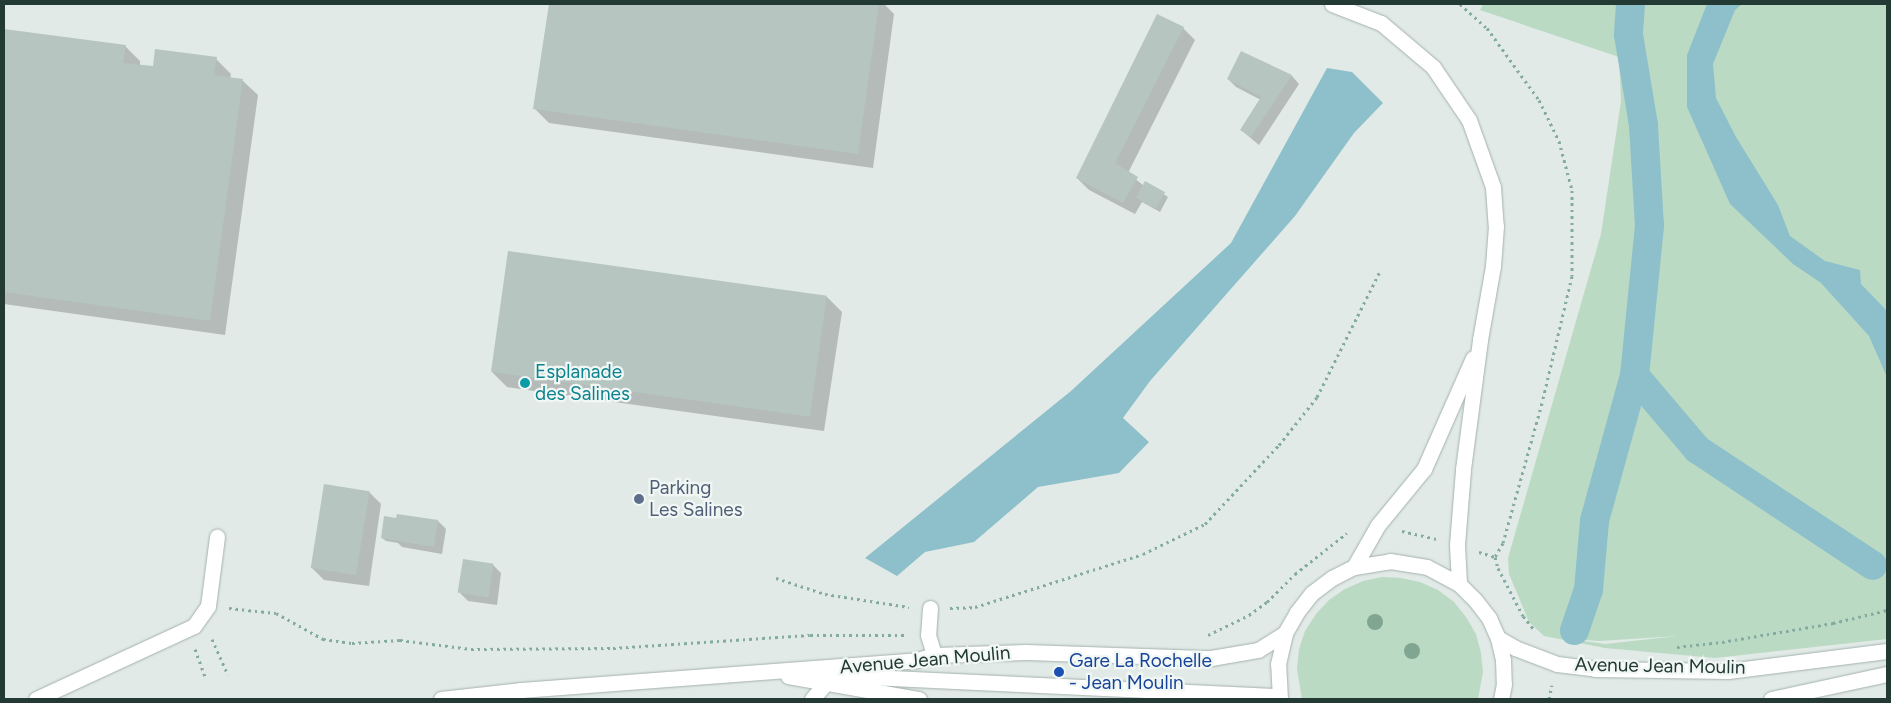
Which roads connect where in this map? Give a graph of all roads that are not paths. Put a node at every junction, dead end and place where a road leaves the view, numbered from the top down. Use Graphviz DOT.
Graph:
graph roads {
  1 [pos="1332,4"];
  2 [pos="1480,340"];
  3 [pos="217,537"];
  4 [pos="1354,567"];
  5 [pos="1459,584"];
  6 [pos="930,608"];
  7 [pos="1286,633"];
  8 [pos="1498,638"];
  9 [pos="1887,651"];
  10 [pos="934,655"];
  11 [pos="769,672"];
  12 [pos="1887,674"];
  13 [pos="826,684"];
  14 [pos="1280,698"];
  15 [pos="36,699"];
  16 [pos="441,699"];
  17 [pos="812,699"];
  18 [pos="919,699"];
  19 [pos="1501,699"];
  20 [pos="1771,699"];
  1 -- 2 [label="main road"];
  2 -- 4 [label="main road"];
  2 -- 5 [label="main road"];
  3 -- 15 [label="main road"];
  4 -- 5 [label="main road"];
  4 -- 7 [label="main road"];
  5 -- 8 [label="main road"];
  6 -- 10 [label="main road"];
  7 -- 10 [label="main road, Avenue Jean Moulin"];
  7 -- 14 [label="main road"];
  8 -- 9 [label="main road, Avenue Jean Moulin"];
  8 -- 19 [label="main road"];
  10 -- 11 [label="main road, Avenue Jean Moulin"];
  11 -- 13 [label="main road, Avenue Jean Moulin"];
  11 -- 14 [label="main road"];
  11 -- 16 [label="main road, Avenue Jean Moulin"];
  12 -- 20 [label="main road"];
  13 -- 17 [label="main road"];
  13 -- 18 [label="main road, Avenue Jean Moulin"];
}
